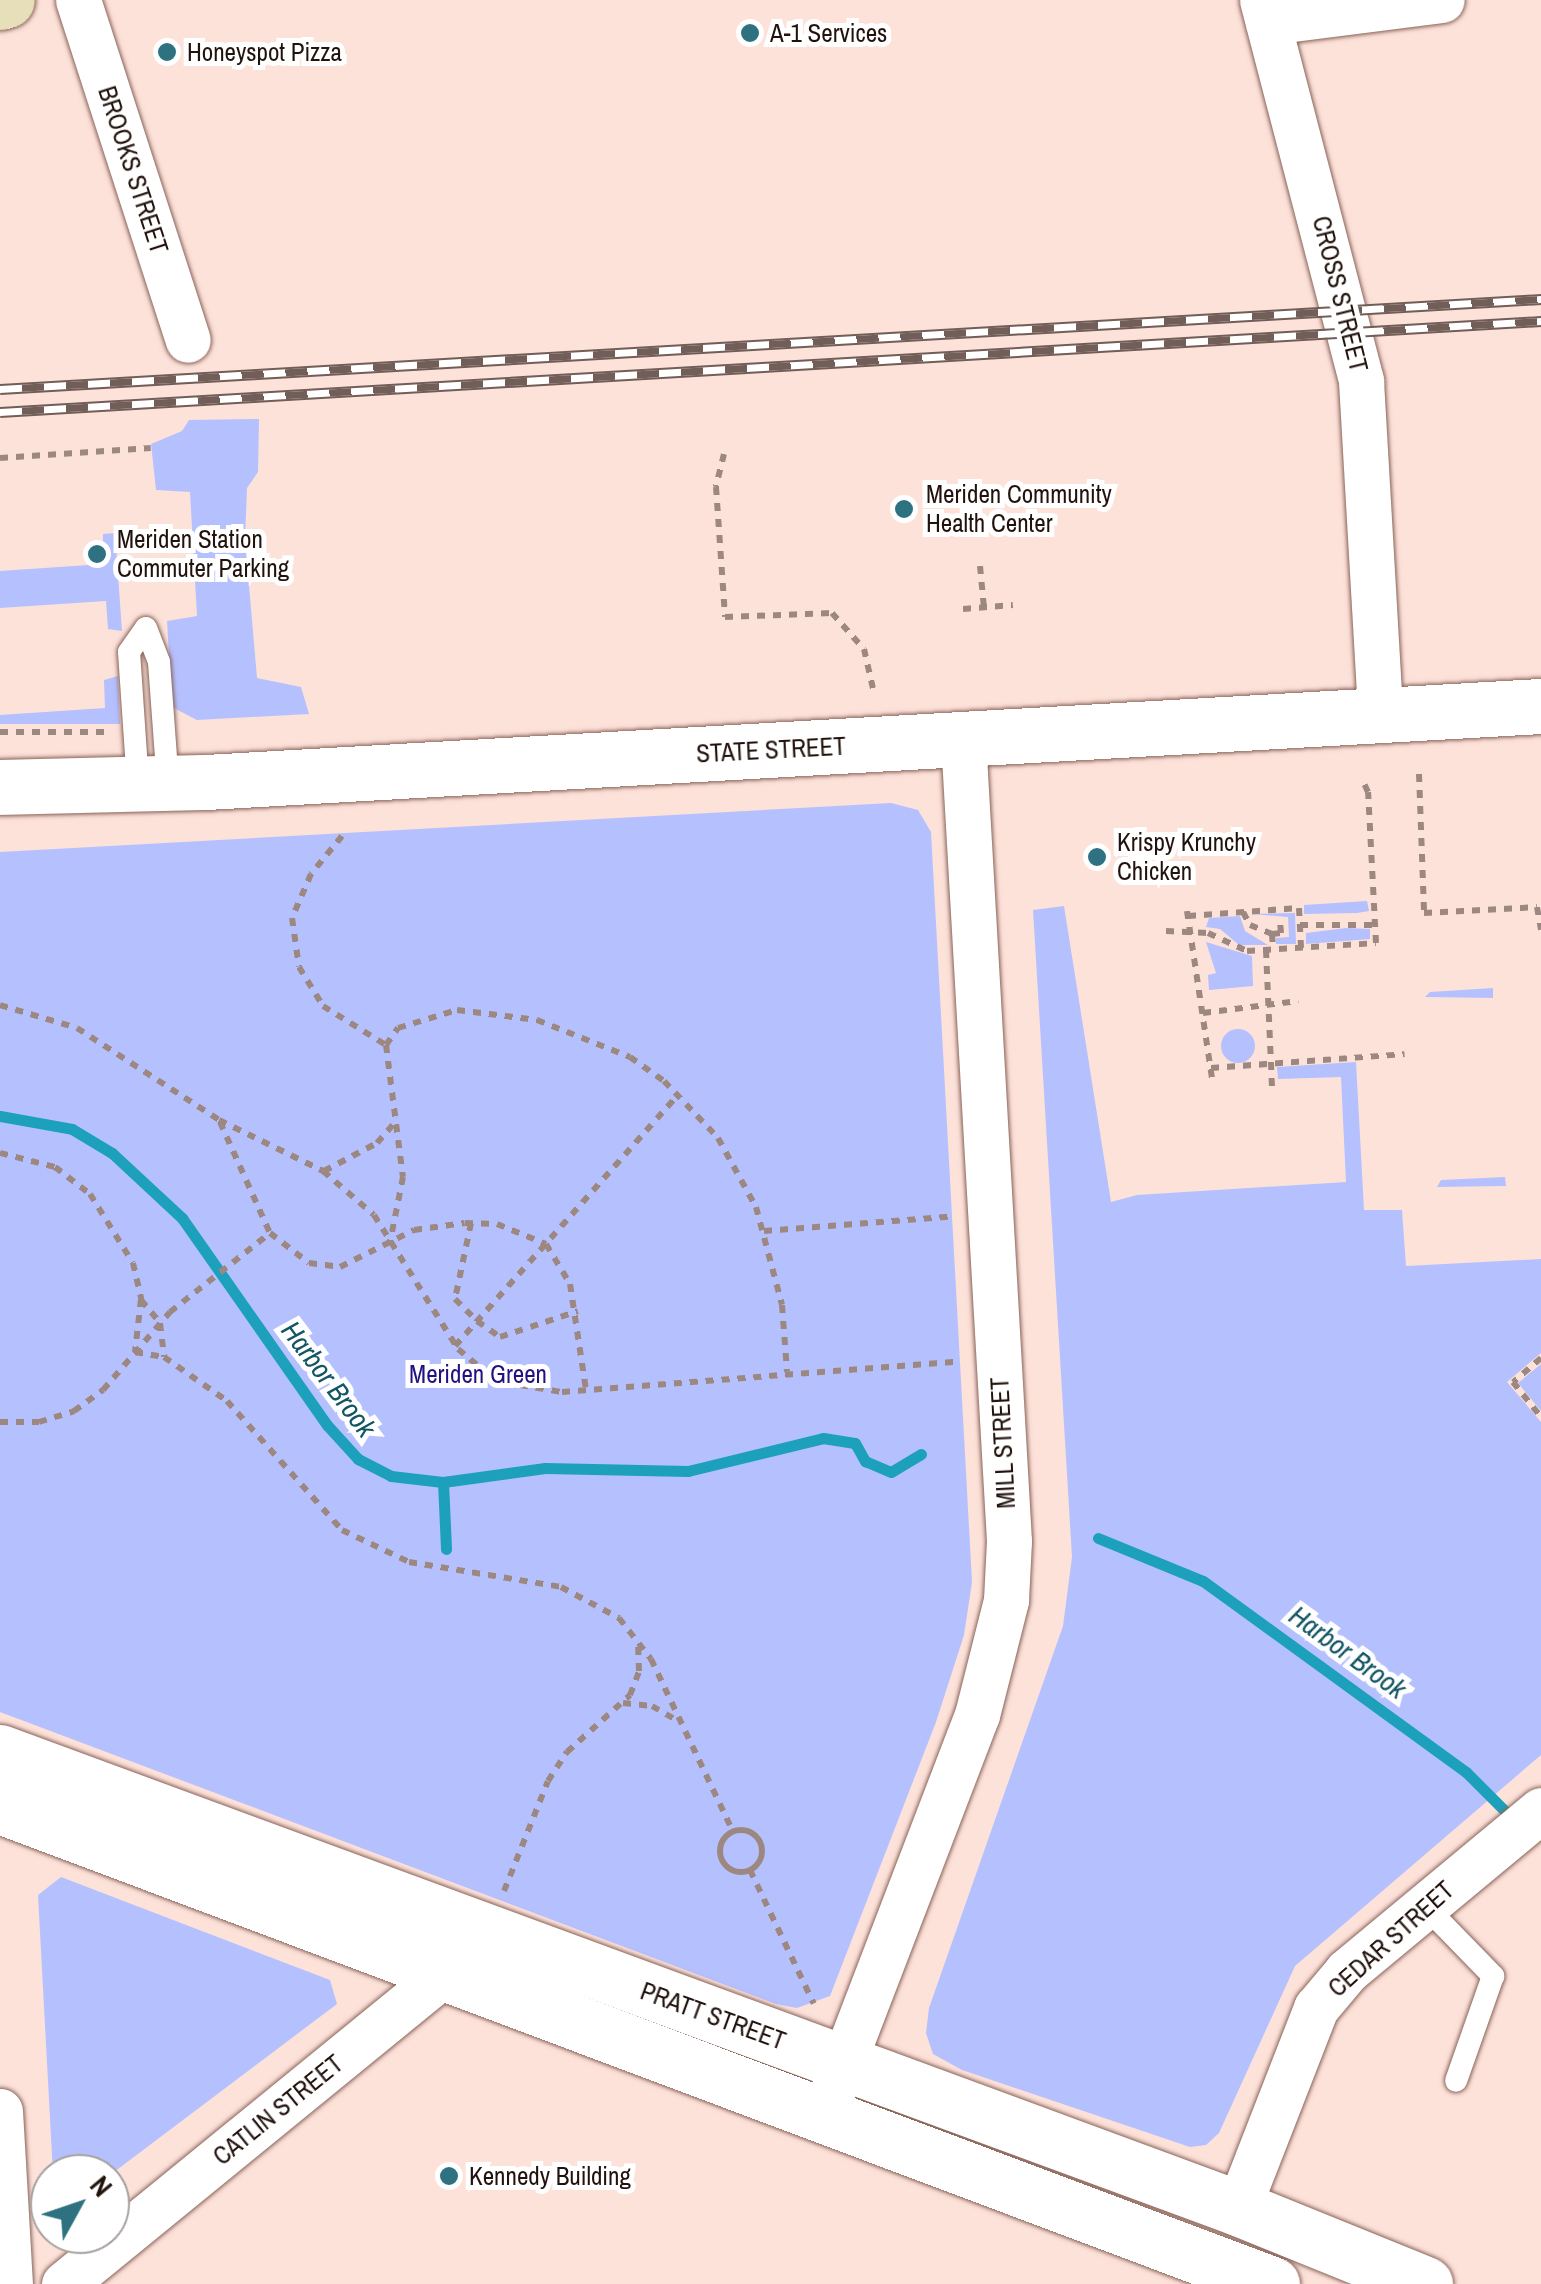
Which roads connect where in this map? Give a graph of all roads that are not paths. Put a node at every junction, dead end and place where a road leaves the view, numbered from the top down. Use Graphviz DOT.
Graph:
graph roads {
  1 [pos="78,0"];
  2 [pos="1442,0"];
  3 [pos="1265,11"];
  4 [pos="188,340"];
  5 [pos="1541,706"];
  6 [pos="1380,715"];
  7 [pos="963,739"];
  8 [pos="153,784"];
  9 [pos="0,787"];
  10 [pos="0,1752"];
  11 [pos="0,1806"];
  12 [pos="1541,1810"];
  13 [pos="1425,1906"];
  14 [pos="497,1916"];
  15 [pos="445,1973"];
  16 [pos="843,2064"];
  17 [pos="1456,2081"];
  18 [pos="824,2115"];
  19 [pos="0,2116"];
  20 [pos="1238,2208"];
  21 [pos="1241,2278"];
  22 [pos="10,2284"];
  23 [pos="64,2284"];
  24 [pos="1425,2284"];
  1 -- 4 [label="street, BROOKS STREET"];
  2 -- 3 [label="street"];
  3 -- 6 [label="street, CROSS STREET"];
  5 -- 6 [label="street, STATE STREET"];
  6 -- 7 [label="street, STATE STREET"];
  7 -- 8 [label="street, STATE STREET"];
  7 -- 16 [label="street, MILL STREET"];
  8 -- 8 [label="lane"];
  8 -- 9 [label="street, STATE STREET"];
  10 -- 14 [label="street, PRATT STREET"];
  11 -- 15 [label="street"];
  12 -- 13 [label="street, CEDAR STREET"];
  13 -- 17 [label="lane"];
  13 -- 20 [label="street, CEDAR STREET"];
  14 -- 15 [label="street, CATLIN STREET"];
  14 -- 16 [label="street, PRATT STREET"];
  15 -- 18 [label="street"];
  15 -- 23 [label="street, CATLIN STREET"];
  16 -- 18 [label="street, MILL STREET"];
  16 -- 20 [label="street, PRATT STREET"];
  18 -- 21 [label="street"];
  19 -- 22 [label="street"];
  20 -- 21 [label="street"];
  20 -- 24 [label="street, PRATT STREET"];
}
